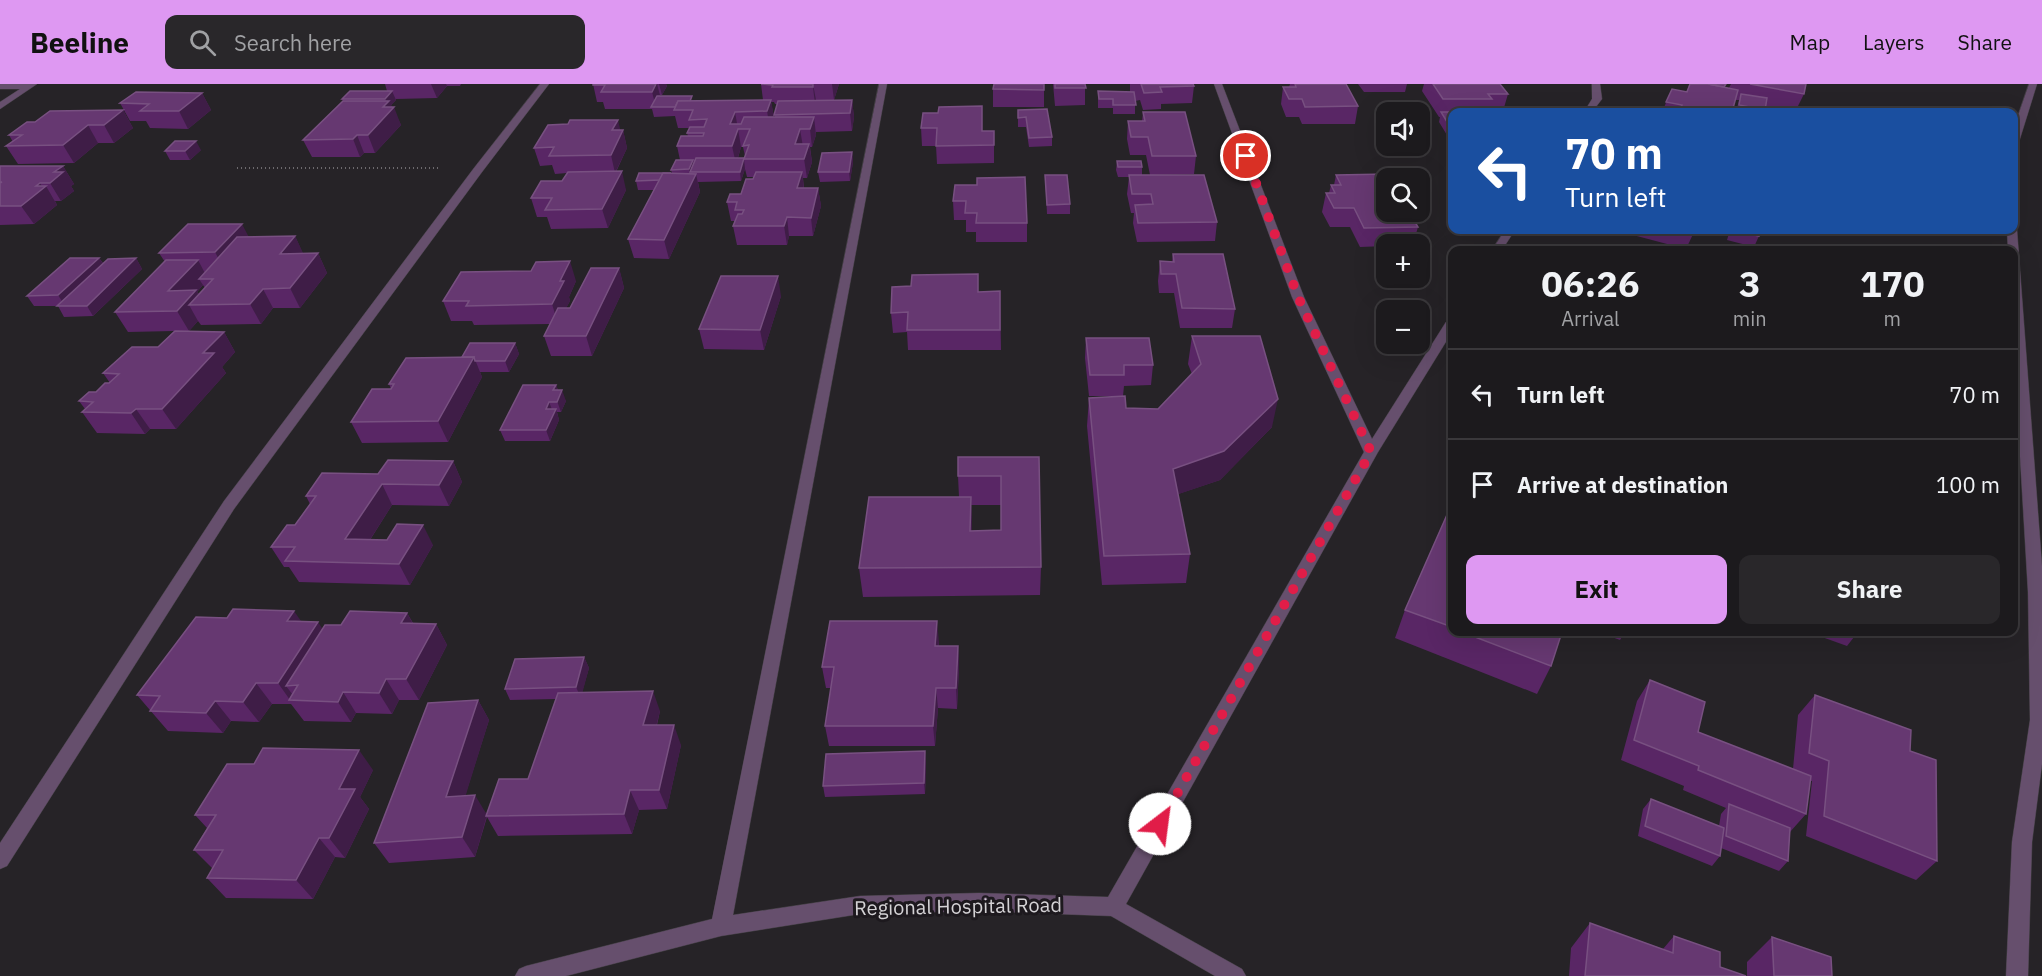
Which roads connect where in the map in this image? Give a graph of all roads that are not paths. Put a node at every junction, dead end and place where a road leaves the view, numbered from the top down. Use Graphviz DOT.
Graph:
graph roads {
  1 [pos="545,84"];
  2 [pos="883,84"];
  3 [pos="1218,84"];
  4 [pos="1596,84"];
  5 [pos="2032,84"];
  6 [pos="31,85"];
  7 [pos="0,86"];
  8 [pos="0,106"];
  9 [pos="1591,108"];
  10 [pos="2018,130"];
  11 [pos="2018,320"];
  12 [pos="1448,328"];
  13 [pos="1371,452"];
  14 [pos="0,860"];
  15 [pos="1113,907"];
  16 [pos="721,926"];
  17 [pos="526,976"];
  18 [pos="1236,976"];
  19 [pos="2018,976"];
  1 -- 14 [label="street"];
  2 -- 16 [label="street"];
  3 -- 13 [label="street"];
  4 -- 9 [label="street"];
  5 -- 10 [label="street"];
  6 -- 7 [label="street"];
  6 -- 8 [label="street"];
  11 -- 19 [label="street"];
  12 -- 13 [label="street"];
  13 -- 15 [label="street"];
  15 -- 16 [label="street, Regional Hospital Road"];
  15 -- 18 [label="street, Regional Hospital Road"];
  16 -- 17 [label="street, Regional Hospital Road"];
}
